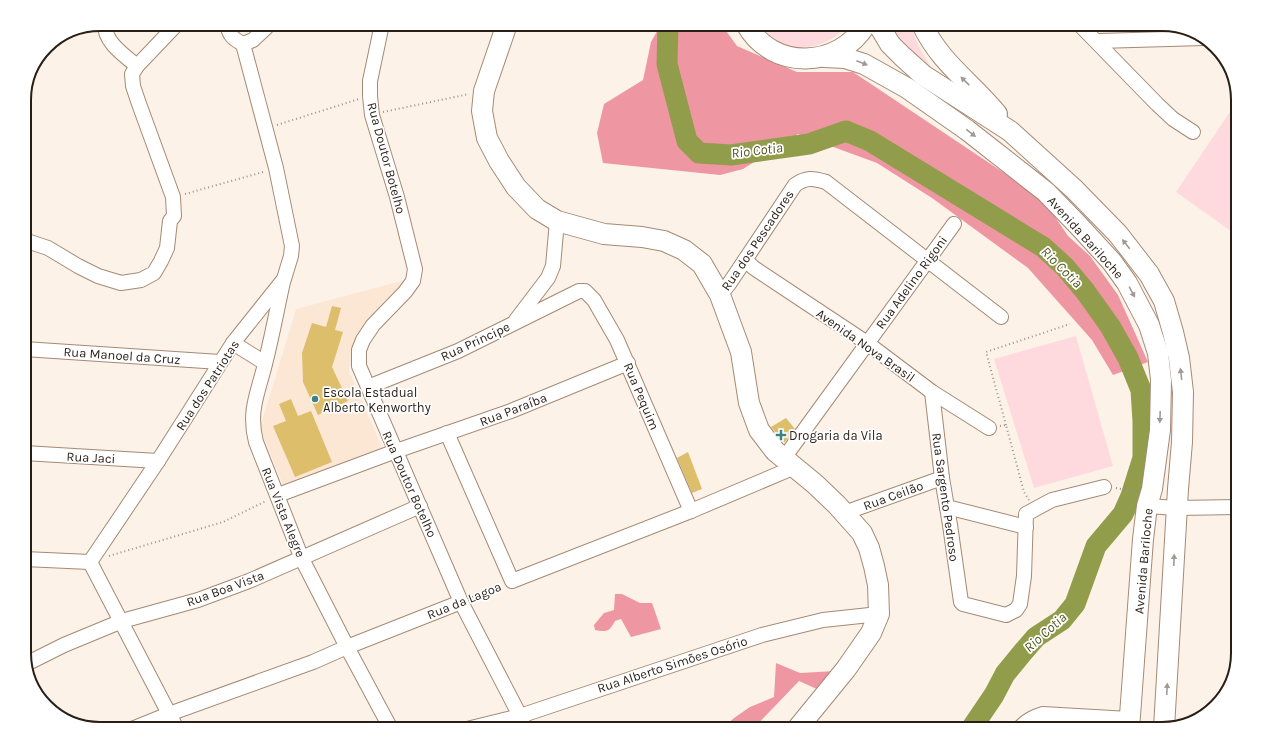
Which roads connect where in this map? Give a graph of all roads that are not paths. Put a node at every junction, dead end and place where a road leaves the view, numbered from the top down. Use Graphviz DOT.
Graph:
graph roads {
  1 [pos="106,31"];
  2 [pos="170,31"];
  3 [pos="228,31"];
  4 [pos="263,31"];
  5 [pos="381,31"];
  6 [pos="505,31"];
  7 [pos="750,31"];
  8 [pos="862,31"];
  9 [pos="882,31"];
  10 [pos="925,31"];
  11 [pos="1086,31"];
  12 [pos="1193,38"];
  13 [pos="1098,42"];
  14 [pos="243,44"];
  15 [pos="824,57"];
  16 [pos="137,66"];
  17 [pos="1010,131"];
  18 [pos="1193,132"];
  19 [pos="557,221"];
  20 [pos="954,224"];
  21 [pos="31,242"];
  22 [pos="927,259"];
  23 [pos="745,260"];
  24 [pos="284,279"];
  25 [pos="579,291"];
  26 [pos="720,295"];
  27 [pos="1001,317"];
  28 [pos="513,323"];
  29 [pos="233,343"];
  30 [pos="867,343"];
  31 [pos="31,349"];
  32 [pos="220,362"];
  33 [pos="265,363"];
  34 [pos="628,363"];
  35 [pos="368,387"];
  36 [pos="932,392"];
  37 [pos="989,428"];
  38 [pos="447,433"];
  39 [pos="396,451"];
  40 [pos="31,453"];
  41 [pos="158,461"];
  42 [pos="790,462"];
  43 [pos="942,478"];
  44 [pos="1104,487"];
  45 [pos="278,495"];
  46 [pos="1142,499"];
  47 [pos="420,506"];
  48 [pos="947,507"];
  49 [pos="1231,507"];
  50 [pos="1177,508"];
  51 [pos="691,511"];
  52 [pos="844,513"];
  53 [pos="1026,527"];
  54 [pos="31,559"];
  55 [pos="302,559"];
  56 [pos="90,562"];
  57 [pos="461,602"];
  58 [pos="879,614"];
  59 [pos="122,621"];
  60 [pos="347,647"];
  61 [pos="31,661"];
  62 [pos="169,714"];
  63 [pos="520,716"];
  64 [pos="149,722"];
  65 [pos="173,722"];
  66 [pos="387,722"];
  67 [pos="496,722"];
  68 [pos="522,722"];
  69 [pos="803,722"];
  70 [pos="1025,722"];
  71 [pos="1112,722"];
  72 [pos="1129,722"];
  73 [pos="1164,722"];
  1 -- 16 [label="street"];
  2 -- 16 [label="street"];
  3 -- 14 [label="street"];
  4 -- 14 [label="street"];
  5 -- 35 [label="street, Rua Doutor Botelho"];
  6 -- 19 [label="main road"];
  7 -- 15 [label="main road"];
  8 -- 15 [label="main road"];
  9 -- 17 [label="main road, Avenida Bariloche"];
  17 -- 10 [label="main road, one-way"];
  11 -- 13 [label="street"];
  12 -- 13 [label="street"];
  13 -- 18 [label="street"];
  14 -- 24 [label="street, Rua dos Patriotas"];
  15 -- 46 [label="main road, Avenida Bariloche, one-way"];
  16 -- 21 [label="street"];
  50 -- 17 [label="main road, Avenida Bariloche, one-way"];
  19 -- 26 [label="main road"];
  19 -- 28 [label="street"];
  20 -- 22 [label="street, Rua Adelino Rigoni"];
  22 -- 23 [label="street, Rua dos Pescadores"];
  22 -- 27 [label="street"];
  22 -- 30 [label="street, Rua Adelino Rigoni"];
  23 -- 26 [label="street, Rua dos Pescadores"];
  23 -- 30 [label="street, Avenida Nova Brasil"];
  24 -- 29 [label="street, Rua dos Patriotas"];
  24 -- 33 [label="street, Rua Vista Alegre"];
  25 -- 28 [label="street, Rua Principe"];
  25 -- 34 [label="street, Rua Pequim"];
  26 -- 42 [label="main road"];
  28 -- 35 [label="street, Rua Principe"];
  29 -- 32 [label="street, Rua dos Patriotas"];
  29 -- 33 [label="street"];
  30 -- 36 [label="street, Avenida Nova Brasil"];
  30 -- 42 [label="street, Rua Adelino Rigoni"];
  31 -- 32 [label="street, Rua Manoel da Cruz"];
  32 -- 41 [label="street, Rua dos Patriotas"];
  33 -- 45 [label="street, Rua Vista Alegre"];
  34 -- 38 [label="street, Rua Paraíba"];
  34 -- 51 [label="street, Rua Pequim"];
  35 -- 39 [label="street, Rua Doutor Botelho"];
  36 -- 37 [label="street, Avenida Nova Brasil"];
  36 -- 43 [label="street, Rua Sargento Pedroso"];
  38 -- 39 [label="street, Rua Paraíba"];
  38 -- 51 [label="street, Rua da Lagoa"];
  39 -- 45 [label="street, Rua Paraíba"];
  39 -- 47 [label="street, Rua Doutor Botelho"];
  40 -- 41 [label="street, Rua Jaci"];
  41 -- 56 [label="street, Rua dos Patriotas"];
  42 -- 51 [label="street, Rua da Lagoa"];
  42 -- 52 [label="main road"];
  43 -- 48 [label="street, Rua Sargento Pedroso"];
  43 -- 52 [label="street, Rua Ceilão"];
  44 -- 53 [label="street"];
  45 -- 55 [label="street, Rua Vista Alegre"];
  46 -- 50 [label="street"];
  46 -- 72 [label="main road, Avenida Bariloche"];
  47 -- 55 [label="street, Rua Boa Vista"];
  47 -- 57 [label="street, Rua Doutor Botelho"];
  48 -- 53 [label="street"];
  48 -- 53 [label="street, Rua Sargento Pedroso"];
  49 -- 50 [label="street"];
  73 -- 50 [label="main road, Avenida Bariloche, one-way"];
  52 -- 58 [label="main road"];
  54 -- 56 [label="street"];
  55 -- 59 [label="street, Rua Boa Vista"];
  55 -- 60 [label="street, Rua Vista Alegre"];
  56 -- 59 [label="street"];
  57 -- 60 [label="street, Rua da Lagoa"];
  57 -- 63 [label="street, Rua Doutor Botelho"];
  58 -- 63 [label="street, Rua Alberto Simões Osório"];
  58 -- 69 [label="main road"];
  59 -- 61 [label="street, Rua Boa Vista"];
  59 -- 62 [label="street"];
  60 -- 62 [label="street, Rua da Lagoa"];
  60 -- 66 [label="street, Rua Vista Alegre"];
  62 -- 64 [label="street, Rua da Lagoa"];
  62 -- 65 [label="street"];
  63 -- 67 [label="street, Rua Alberto Simões Osório"];
  63 -- 68 [label="street, Rua Doutor Botelho"];
  70 -- 71 [label="street"];
}
